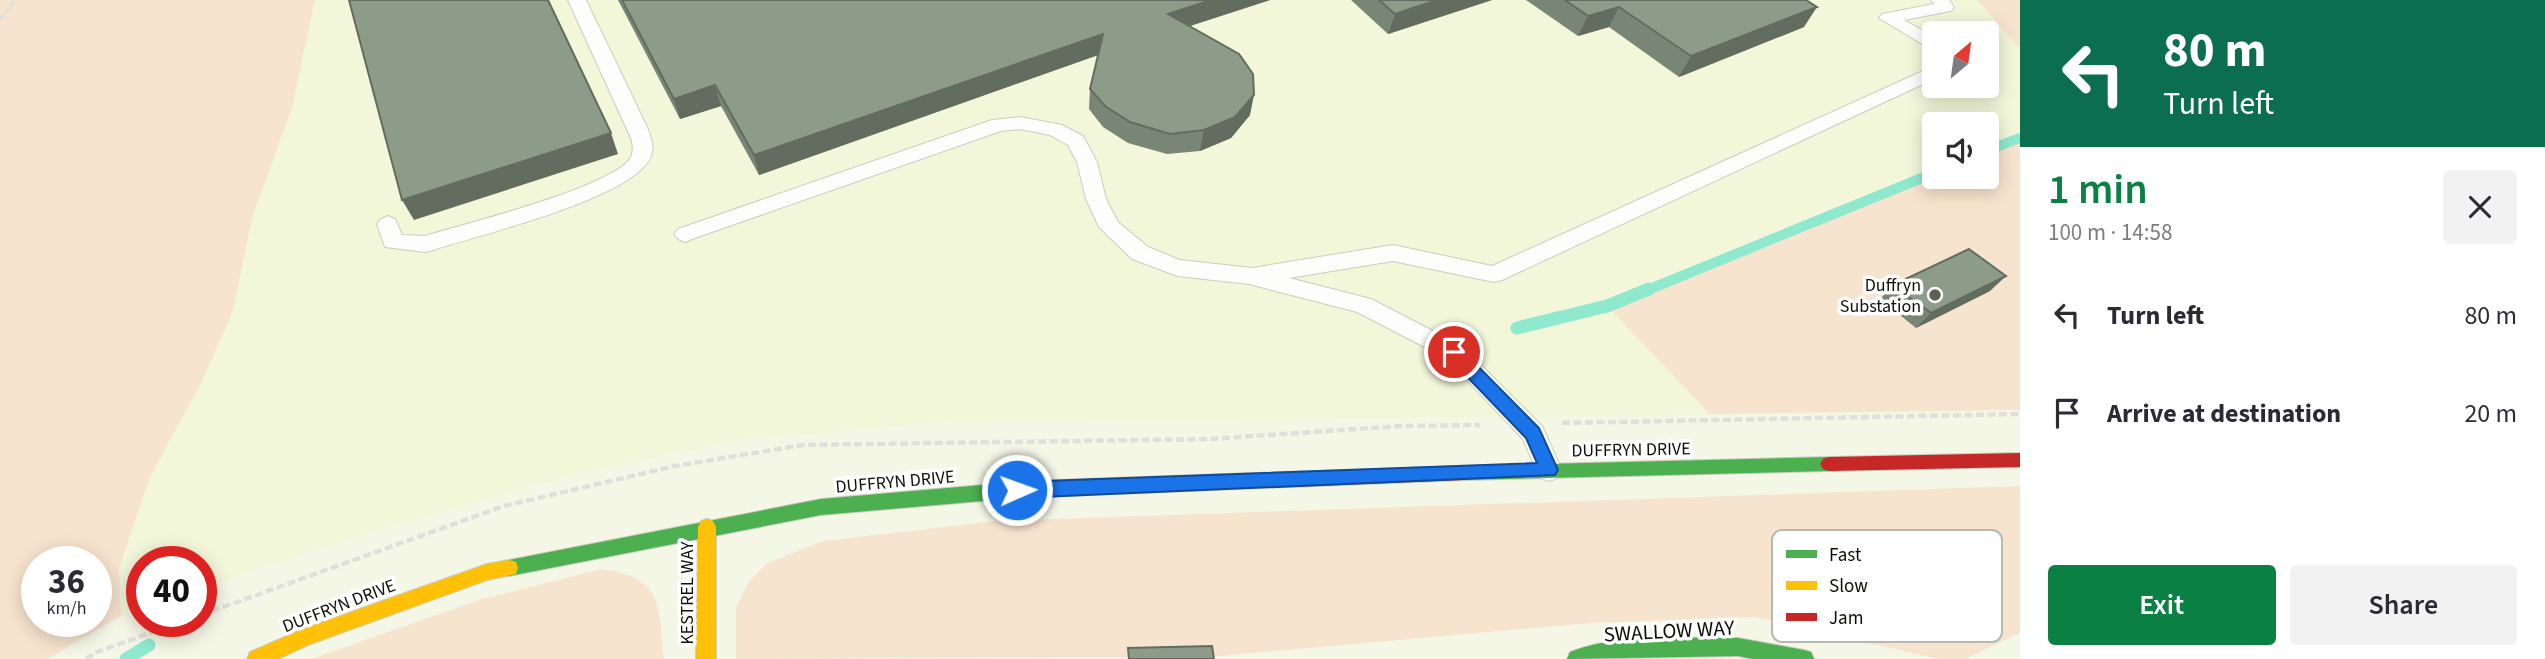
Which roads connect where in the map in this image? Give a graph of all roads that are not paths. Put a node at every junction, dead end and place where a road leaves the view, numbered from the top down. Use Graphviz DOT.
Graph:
graph roads {
  1 [pos="577,0"];
  2 [pos="1940,0"];
  3 [pos="1922,38"];
  4 [pos="1922,78"];
  5 [pos="388,224"];
  6 [pos="685,234"];
  7 [pos="1249,276"];
  8 [pos="2020,460"];
  9 [pos="1549,470"];
  10 [pos="707,527"];
  11 [pos="257,659"];
  12 [pos="706,659"];
  13 [pos="1577,659"];
  14 [pos="1804,659"];
  1 -- 5 [label="lane"];
  2 -- 3 [label="lane"];
  4 -- 7 [label="lane"];
  6 -- 7 [label="lane"];
  7 -- 9 [label="lane"];
  8 -- 9 [label="street, DUFFRYN DRIVE"];
  9 -- 10 [label="street, DUFFRYN DRIVE"];
  10 -- 11 [label="street, DUFFRYN DRIVE"];
  10 -- 12 [label="street, KESTREL WAY"];
  13 -- 14 [label="street, SWALLOW WAY"];
}
